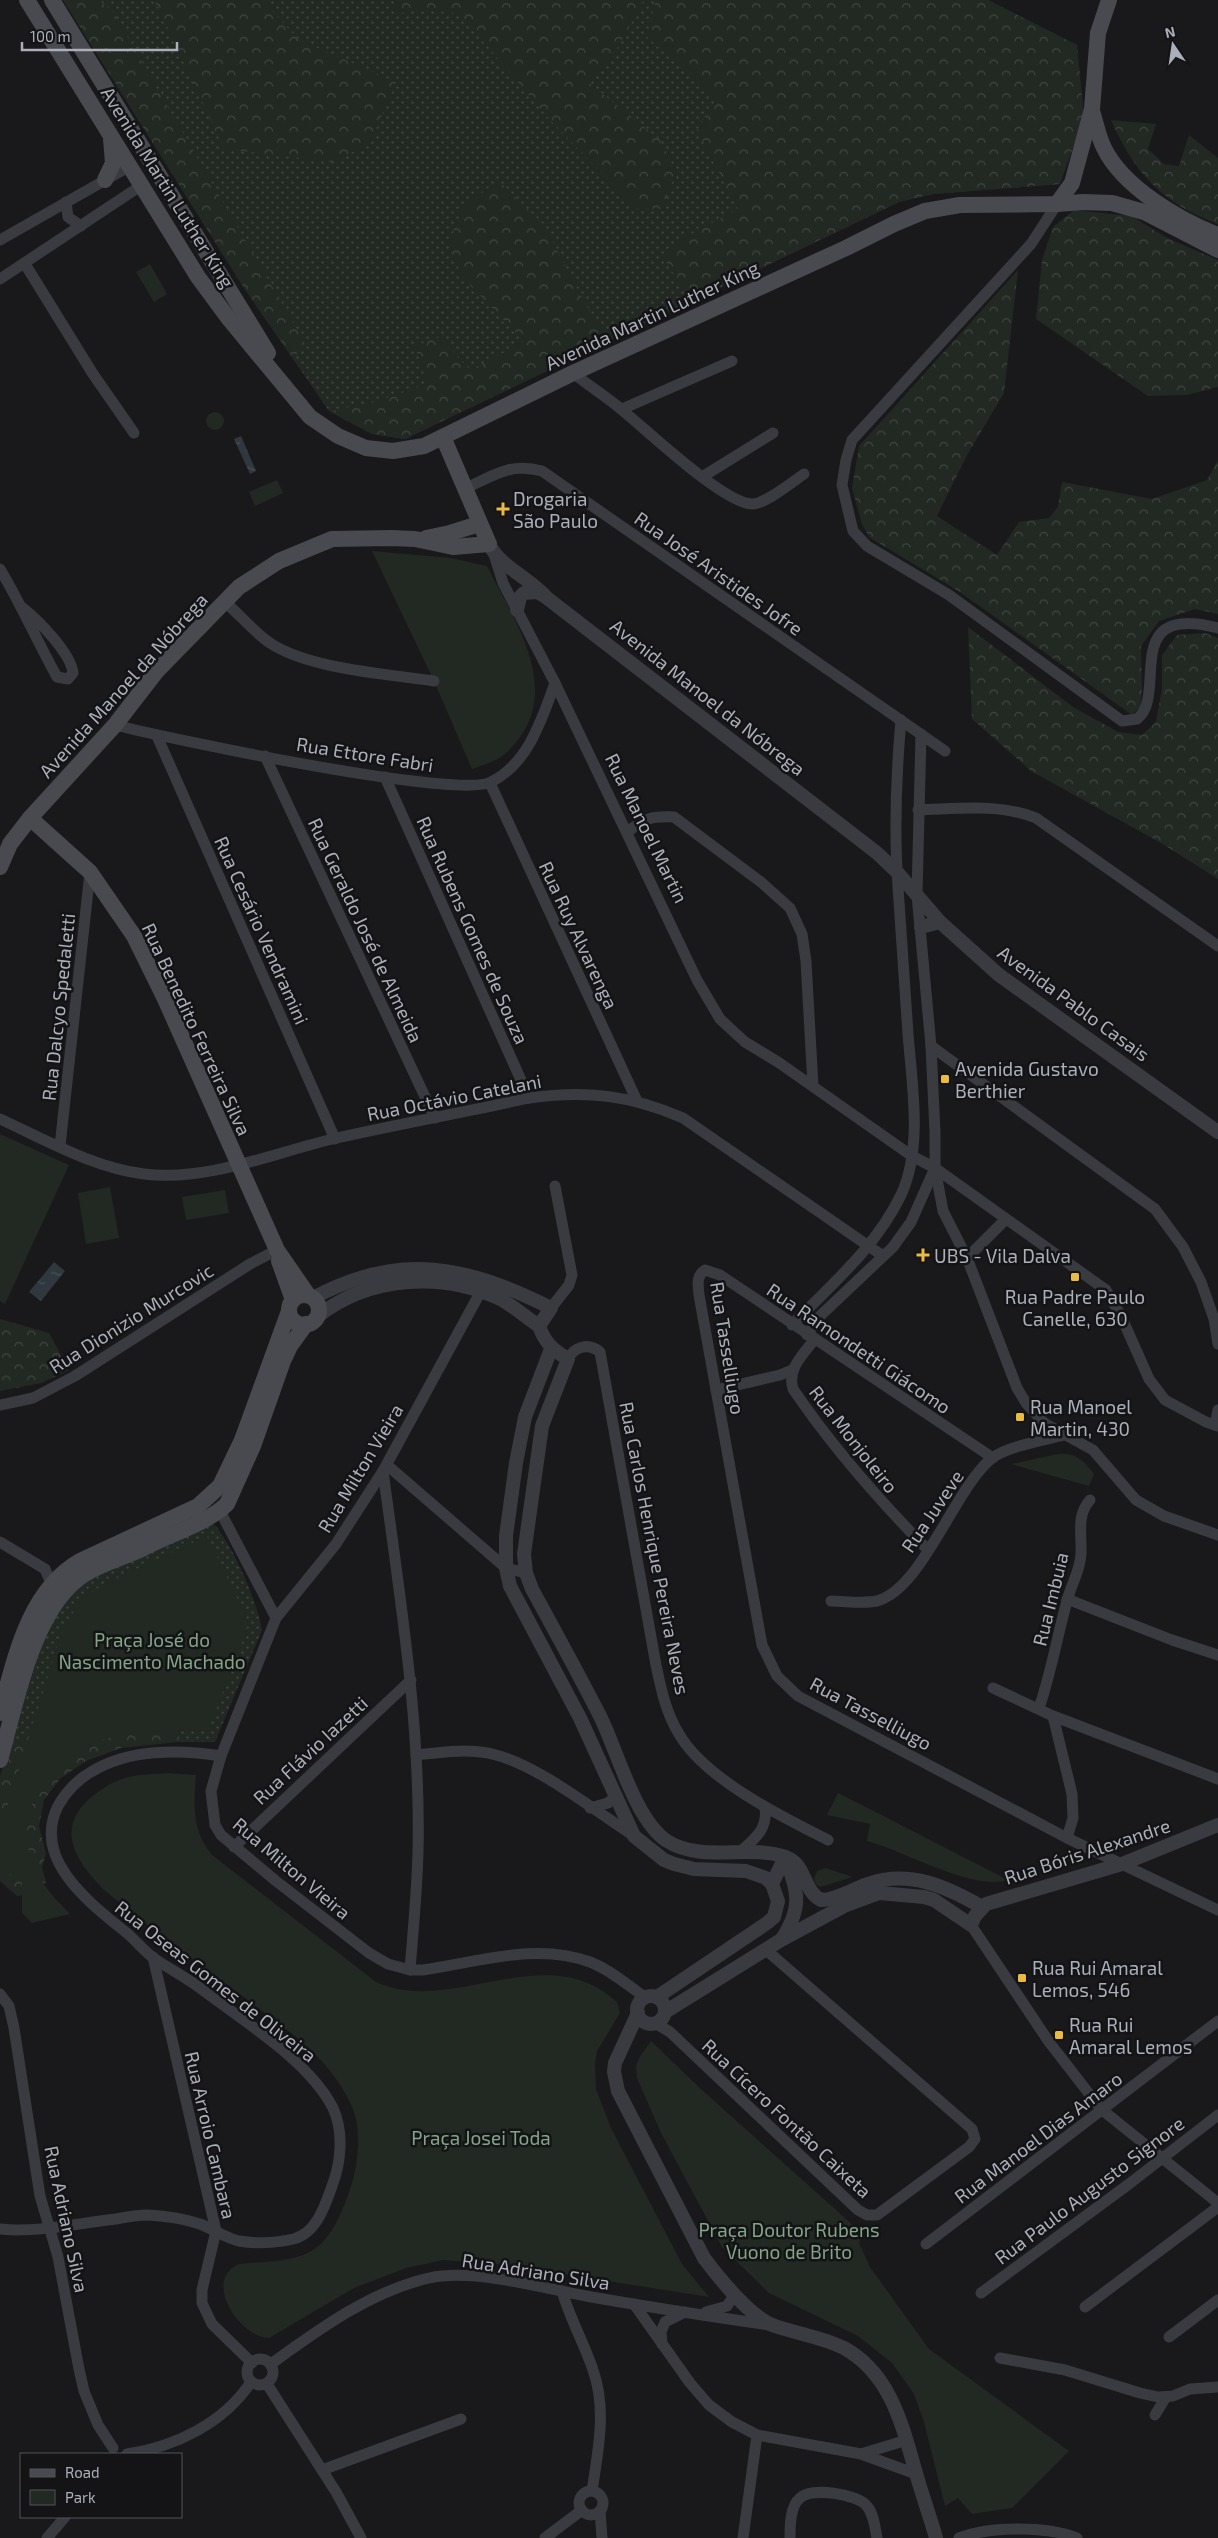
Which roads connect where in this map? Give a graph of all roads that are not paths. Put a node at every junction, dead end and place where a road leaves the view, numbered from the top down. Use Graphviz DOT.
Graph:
graph roads {
  1 [pos="52,0"];
  2 [pos="1109,0"];
  3 [pos="29,2"];
  4 [pos="1092,109"];
  5 [pos="110,132"];
  6 [pos="1082,147"];
  7 [pos="1104,147"];
  8 [pos="150,162"];
  9 [pos="130,166"];
  10 [pos="1127,179"];
  11 [pos="105,180"];
  12 [pos="1072,183"];
  13 [pos="142,185"];
  14 [pos="66,202"];
  15 [pos="1083,202"];
  16 [pos="1112,203"];
  17 [pos="1057,204"];
  18 [pos="81,226"];
  19 [pos="1218,235"];
  20 [pos="0,240"];
  21 [pos="1218,250"];
  22 [pos="25,264"];
  23 [pos="0,280"];
  24 [pos="732,360"];
  25 [pos="573,373"];
  26 [pos="287,386"];
  27 [pos="622,409"];
  28 [pos="134,433"];
  29 [pos="773,433"];
  30 [pos="444,437"];
  31 [pos="804,474"];
  32 [pos="702,477"];
  33 [pos="464,489"];
  34 [pos="479,524"];
  35 [pos="415,539"];
  36 [pos="491,549"];
  37 [pos="0,569"];
  38 [pos="547,598"];
  39 [pos="225,602"];
  40 [pos="23,608"];
  41 [pos="517,610"];
  42 [pos="1218,628"];
  43 [pos="434,681"];
  44 [pos="555,683"];
  45 [pos="901,720"];
  46 [pos="115,725"];
  47 [pos="921,734"];
  48 [pos="157,736"];
  49 [pos="945,751"];
  50 [pos="265,756"];
  51 [pos="385,777"];
  52 [pos="490,783"];
  53 [pos="918,810"];
  54 [pos="30,818"];
  55 [pos="627,833"];
  56 [pos="0,867"];
  57 [pos="90,872"];
  58 [pos="897,872"];
  59 [pos="917,895"];
  60 [pos="940,922"];
  61 [pos="921,927"];
  62 [pos="1218,946"];
  63 [pos="931,1046"];
  64 [pos="813,1086"];
  65 [pos="529,1098"];
  66 [pos="637,1101"];
  67 [pos="436,1118"];
  68 [pos="0,1119"];
  69 [pos="1218,1132"];
  70 [pos="335,1139"];
  71 [pos="60,1146"];
  72 [pos="912,1156"];
  73 [pos="237,1164"];
  74 [pos="934,1168"];
  75 [pos="555,1186"];
  76 [pos="1006,1219"];
  77 [pos="869,1245"];
  78 [pos="278,1252"];
  79 [pos="883,1256"];
  80 [pos="967,1258"];
  81 [pos="705,1270"];
  82 [pos="481,1291"];
  83 [pos="526,1296"];
  84 [pos="301,1301"];
  85 [pos="551,1308"];
  86 [pos="517,1310"];
  87 [pos="312,1320"];
  88 [pos="539,1326"];
  89 [pos="792,1326"];
  90 [pos="810,1338"];
  91 [pos="1218,1344"];
  92 [pos="551,1348"];
  93 [pos="568,1359"];
  94 [pos="792,1370"];
  95 [pos="716,1390"];
  96 [pos="0,1405"];
  97 [pos="1218,1410"];
  98 [pos="1217,1425"];
  99 [pos="1064,1435"];
  100 [pos="993,1458"];
  101 [pos="385,1468"];
  102 [pos="1090,1500"];
  103 [pos="220,1511"];
  104 [pos="1218,1536"];
  105 [pos="0,1542"];
  106 [pos="928,1550"];
  107 [pos="506,1568"];
  108 [pos="526,1573"];
  109 [pos="51,1583"];
  110 [pos="1067,1599"];
  111 [pos="831,1601"];
  112 [pos="276,1618"];
  113 [pos="1218,1654"];
  114 [pos="411,1680"];
  115 [pos="993,1688"];
  116 [pos="1039,1708"];
  117 [pos="0,1713"];
  118 [pos="1053,1716"];
  119 [pos="416,1755"];
  120 [pos="220,1756"];
  121 [pos="0,1760"];
  122 [pos="1218,1779"];
  123 [pos="616,1796"];
  124 [pos="590,1808"];
  125 [pos="765,1808"];
  126 [pos="1218,1825"];
  127 [pos="1211,1830"];
  128 [pos="634,1836"];
  129 [pos="1067,1838"];
  130 [pos="828,1840"];
  131 [pos="234,1847"];
  132 [pos="739,1852"];
  133 [pos="785,1857"];
  134 [pos="1122,1864"];
  135 [pos="772,1884"];
  136 [pos="941,1886"];
  137 [pos="934,1900"];
  138 [pos="982,1907"];
  139 [pos="1218,1910"];
  140 [pos="971,1925"];
  141 [pos="781,1940"];
  142 [pos="765,1949"];
  143 [pos="152,1957"];
  144 [pos="410,1970"];
  145 [pos="0,1994"];
  146 [pos="649,2008"];
  147 [pos="1218,2021"];
  148 [pos="1101,2109"];
  149 [pos="1218,2115"];
  150 [pos="1161,2159"];
  151 [pos="1218,2205"];
  152 [pos="50,2227"];
  153 [pos="0,2230"];
  154 [pos="216,2231"];
  155 [pos="926,2244"];
  156 [pos="562,2291"];
  157 [pos="981,2293"];
  158 [pos="735,2294"];
  159 [pos="1218,2300"];
  160 [pos="634,2304"];
  161 [pos="1085,2307"];
  162 [pos="691,2313"];
  163 [pos="773,2326"];
  164 [pos="1169,2337"];
  165 [pos="662,2344"];
  166 [pos="1000,2358"];
  167 [pos="252,2363"];
  168 [pos="271,2364"];
  169 [pos="251,2382"];
  170 [pos="267,2384"];
  171 [pos="1218,2387"];
  172 [pos="1166,2397"];
  173 [pos="1155,2415"];
  174 [pos="461,2419"];
  175 [pos="757,2435"];
  176 [pos="907,2440"];
  177 [pos="111,2451"];
  178 [pos="126,2453"];
  179 [pos="132,2453"];
  180 [pos="861,2454"];
  181 [pos="322,2470"];
  182 [pos="916,2474"];
  183 [pos="592,2491"];
  184 [pos="582,2510"];
  185 [pos="600,2511"];
  186 [pos="64,2518"];
  187 [pos="937,2537"];
  188 [pos="47,2538"];
  189 [pos="361,2538"];
  190 [pos="546,2538"];
  191 [pos="602,2538"];
  192 [pos="743,2538"];
  193 [pos="790,2538"];
  194 [pos="877,2538"];
  195 [pos="959,2538"];
  196 [pos="1077,2538"];
  1 -- 8 [label="main road, Avenida Martin Luther King"];
  2 -- 4 [label="main road"];
  3 -- 5 [label="main road, Avenida Martin Luther King"];
  4 -- 6 [label="main road"];
  4 -- 7 [label="main road"];
  5 -- 9 [label="main road, Avenida Martin Luther King"];
  5 -- 11 [label="main road"];
  6 -- 7 [label="main road"];
  6 -- 12 [label="main road"];
  7 -- 10 [label="main road"];
  8 -- 9 [label="main road"];
  8 -- 13 [label="main road"];
  8 -- 26 [label="main road, Avenida Martin Luther King"];
  9 -- 11 [label="street"];
  9 -- 13 [label="main road, Avenida Martin Luther King"];
  10 -- 16 [label="main road"];
  10 -- 19 [label="main road"];
  11 -- 14 [label="street"];
  12 -- 15 [label="main road"];
  12 -- 17 [label="main road"];
  13 -- 18 [label="street"];
  13 -- 26 [label="main road, Avenida Martin Luther King"];
  14 -- 18 [label="street"];
  14 -- 20 [label="street"];
  15 -- 16 [label="main road, Avenida Martin Luther King"];
  15 -- 17 [label="main road, Avenida Martin Luther King"];
  16 -- 21 [label="main road, Avenida Martin Luther King"];
  17 -- 25 [label="main road, Avenida Martin Luther King"];
  17 -- 42 [label="street"];
  18 -- 22 [label="street"];
  22 -- 23 [label="street"];
  22 -- 28 [label="street"];
  24 -- 27 [label="street"];
  25 -- 27 [label="street"];
  25 -- 30 [label="main road, Avenida Martin Luther King"];
  26 -- 30 [label="main road, Avenida Martin Luther King"];
  27 -- 32 [label="street"];
  29 -- 32 [label="street"];
  30 -- 33 [label="main road, Rua Manoel Martin"];
  31 -- 32 [label="street"];
  33 -- 34 [label="main road, Rua Manoel Martin"];
  33 -- 45 [label="street, Rua José Aristides Jofre"];
  34 -- 35 [label="main road, Avenida Manoel da Nóbrega"];
  34 -- 36 [label="main road, Rua Manoel Martin"];
  35 -- 36 [label="main road, Avenida Manoel da Nóbrega"];
  35 -- 39 [label="main road, Avenida Manoel da Nóbrega"];
  36 -- 38 [label="street, Avenida Manoel da Nóbrega"];
  36 -- 41 [label="street, Rua Manoel Martin"];
  37 -- 40 [label="street"];
  38 -- 41 [label="street"];
  38 -- 58 [label="street, Avenida Manoel da Nóbrega"];
  39 -- 43 [label="street"];
  39 -- 46 [label="main road, Avenida Manoel da Nóbrega"];
  40 -- 40 [label="street"];
  41 -- 44 [label="street, Rua Manoel Martin"];
  44 -- 52 [label="street"];
  44 -- 55 [label="street, Rua Manoel Martin"];
  45 -- 47 [label="street, Rua José Aristides Jofre"];
  45 -- 58 [label="street"];
  46 -- 48 [label="street, Rua Ettore Fabri"];
  46 -- 54 [label="main road, Avenida Manoel da Nóbrega"];
  47 -- 49 [label="street, Rua José Aristides Jofre"];
  47 -- 53 [label="street"];
  48 -- 50 [label="street, Rua Ettore Fabri"];
  48 -- 70 [label="street, Rua Cesário Vendramini"];
  50 -- 51 [label="street, Rua Ettore Fabri"];
  50 -- 67 [label="street, Rua Geraldo José de Almeida"];
  51 -- 52 [label="street, Rua Ettore Fabri"];
  51 -- 65 [label="street, Rua Rubens Gomes de Souza"];
  52 -- 66 [label="street, Rua Ruy Alvarenga"];
  53 -- 59 [label="street"];
  53 -- 62 [label="street"];
  54 -- 56 [label="main road, Avenida Manoel da Nóbrega"];
  54 -- 57 [label="main road, Rua Benedito Ferreira Silva"];
  55 -- 64 [label="street, Rua Manoel Martin"];
  55 -- 64 [label="street"];
  57 -- 71 [label="street, Rua Dalcyo Spedaletti"];
  57 -- 73 [label="main road, Rua Benedito Ferreira Silva"];
  58 -- 59 [label="street, Avenida Manoel da Nóbrega"];
  58 -- 72 [label="street"];
  59 -- 60 [label="street, Avenida Pablo Casais"];
  59 -- 61 [label="street"];
  60 -- 61 [label="street"];
  60 -- 69 [label="street, Avenida Pablo Casais"];
  61 -- 63 [label="street"];
  63 -- 74 [label="street"];
  63 -- 91 [label="street"];
  64 -- 72 [label="street, Rua Manoel Martin"];
  65 -- 66 [label="street, Rua Octávio Catelani"];
  65 -- 67 [label="street, Rua Octávio Catelani"];
  66 -- 77 [label="street, Rua Octávio Catelani"];
  67 -- 70 [label="street, Rua Octávio Catelani"];
  68 -- 71 [label="street, Rua Octávio Catelani"];
  70 -- 73 [label="street, Rua Octávio Catelani"];
  71 -- 73 [label="street, Rua Octávio Catelani"];
  72 -- 74 [label="street, Rua Manoel Martin"];
  72 -- 77 [label="street"];
  73 -- 78 [label="main road, Rua Benedito Ferreira Silva"];
  74 -- 76 [label="street, Rua Manoel Martin"];
  74 -- 79 [label="street"];
  74 -- 80 [label="street"];
  75 -- 85 [label="street"];
  76 -- 80 [label="street"];
  76 -- 98 [label="street, Rua Manoel Martin"];
  77 -- 79 [label="street, Rua Octávio Catelani"];
  77 -- 89 [label="street"];
  78 -- 84 [label="main road, Rua Benedito Ferreira Silva"];
  78 -- 96 [label="street, Rua Dionizio Murcovic"];
  79 -- 90 [label="street"];
  80 -- 99 [label="street"];
  81 -- 89 [label="street, Rua Ramondetti Giácomo"];
  81 -- 95 [label="street, Rua Tasselliugo"];
  82 -- 86 [label="street"];
  82 -- 87 [label="street"];
  82 -- 101 [label="street, Rua Milton Vieira"];
  83 -- 84 [label="street"];
  83 -- 85 [label="street"];
  83 -- 86 [label="street"];
  84 -- 87 [label="main road"];
  84 -- 87 [label="main road"];
  84 -- 109 [label="main road"];
  85 -- 88 [label="street"];
  86 -- 88 [label="street"];
  87 -- 103 [label="main road"];
  88 -- 92 [label="street"];
  89 -- 90 [label="street, Rua Ramondetti Giácomo"];
  90 -- 94 [label="street, Rua Monjoleiro"];
  90 -- 100 [label="street, Rua Ramondetti Giácomo"];
  92 -- 93 [label="street"];
  92 -- 107 [label="street"];
  93 -- 108 [label="street"];
  93 -- 125 [label="street, Rua Carlos Henrique Pereira Neves"];
  94 -- 95 [label="street"];
  94 -- 106 [label="street, Rua Monjoleiro"];
  95 -- 129 [label="street, Rua Tasselliugo"];
  97 -- 98 [label="street"];
  99 -- 100 [label="street, Rua Juveve"];
  99 -- 104 [label="street"];
  100 -- 106 [label="street, Rua Juveve"];
  101 -- 107 [label="street"];
  101 -- 112 [label="street, Rua Milton Vieira"];
  101 -- 114 [label="street"];
  102 -- 110 [label="street, Rua Imbuia"];
  103 -- 112 [label="street"];
  103 -- 121 [label="main road"];
  105 -- 109 [label="street"];
  106 -- 111 [label="street, Rua Juveve"];
  107 -- 108 [label="street"];
  107 -- 123 [label="street"];
  108 -- 132 [label="street"];
  109 -- 117 [label="main road"];
  110 -- 113 [label="street"];
  110 -- 116 [label="street, Rua Imbuia"];
  112 -- 120 [label="street, Rua Milton Vieira"];
  114 -- 119 [label="street"];
  114 -- 131 [label="street, Rua Flávio Iazetti"];
  115 -- 116 [label="street"];
  116 -- 118 [label="street"];
  118 -- 122 [label="street"];
  118 -- 129 [label="street"];
  119 -- 124 [label="street"];
  119 -- 144 [label="street"];
  120 -- 131 [label="street, Rua Milton Vieira"];
  120 -- 143 [label="street, Rua Oseas Gomes de Oliveira"];
  123 -- 124 [label="street"];
  123 -- 128 [label="street"];
  124 -- 128 [label="street"];
  125 -- 130 [label="street, Rua Carlos Henrique Pereira Neves"];
  125 -- 132 [label="street"];
  126 -- 127 [label="street, Rua Bóris Alexandre"];
  127 -- 134 [label="street, Rua Bóris Alexandre"];
  128 -- 135 [label="street"];
  129 -- 134 [label="street, Rua Tasselliugo"];
  131 -- 144 [label="street, Rua Milton Vieira"];
  132 -- 133 [label="street"];
  133 -- 135 [label="street"];
  133 -- 136 [label="street"];
  133 -- 141 [label="street"];
  134 -- 138 [label="street, Rua Bóris Alexandre"];
  134 -- 139 [label="street, Rua Tasselliugo"];
  135 -- 146 [label="street"];
  136 -- 137 [label="street"];
  136 -- 138 [label="street"];
  137 -- 140 [label="street"];
  137 -- 141 [label="street"];
  138 -- 140 [label="street"];
  140 -- 148 [label="street"];
  141 -- 142 [label="street"];
  142 -- 146 [label="street"];
  142 -- 146 [label="street, Rua Cícero Fontão Caixeta"];
  143 -- 154 [label="street, Rua Arroio Cambara"];
  143 -- 154 [label="street, Rua Oseas Gomes de Oliveira"];
  144 -- 146 [label="street, Rua Milton Vieira"];
  145 -- 152 [label="street, Rua Adriano Silva"];
  146 -- 158 [label="street"];
  147 -- 148 [label="street, Rua Manoel Dias Amaro"];
  148 -- 150 [label="street"];
  148 -- 155 [label="street, Rua Manoel Dias Amaro"];
  149 -- 150 [label="street, Rua Paulo Augusto Signore"];
  150 -- 151 [label="street"];
  150 -- 157 [label="street, Rua Paulo Augusto Signore"];
  151 -- 161 [label="street"];
  152 -- 153 [label="street, Rua Oseas Gomes de Oliveira"];
  152 -- 154 [label="street, Rua Oseas Gomes de Oliveira"];
  152 -- 177 [label="street, Rua Adriano Silva"];
  154 -- 167 [label="street, Rua Arroio Cambara"];
  156 -- 160 [label="street, Rua Adriano Silva"];
  156 -- 168 [label="street, Rua Adriano Silva"];
  156 -- 183 [label="street"];
  158 -- 162 [label="street, Rua Adriano Silva"];
  158 -- 163 [label="street"];
  159 -- 164 [label="street"];
  160 -- 162 [label="street, Rua Adriano Silva"];
  160 -- 165 [label="street"];
  162 -- 163 [label="street, Rua Adriano Silva"];
  162 -- 165 [label="street"];
  163 -- 176 [label="street"];
  165 -- 175 [label="street"];
  166 -- 172 [label="street"];
  167 -- 168 [label="street"];
  167 -- 169 [label="street"];
  168 -- 170 [label="street"];
  169 -- 170 [label="street"];
  169 -- 179 [label="street"];
  170 -- 181 [label="street"];
  171 -- 172 [label="street"];
  172 -- 173 [label="street"];
  174 -- 181 [label="street"];
  175 -- 180 [label="street"];
  175 -- 192 [label="street"];
  176 -- 180 [label="street"];
  176 -- 182 [label="street"];
  177 -- 178 [label="street"];
  180 -- 182 [label="street"];
  181 -- 189 [label="street"];
  182 -- 187 [label="street"];
  183 -- 184 [label="street"];
  183 -- 185 [label="street"];
  184 -- 185 [label="street"];
  184 -- 190 [label="street"];
  185 -- 191 [label="street"];
  186 -- 188 [label="street"];
  193 -- 194 [label="street"];
  195 -- 196 [label="street"];
}
